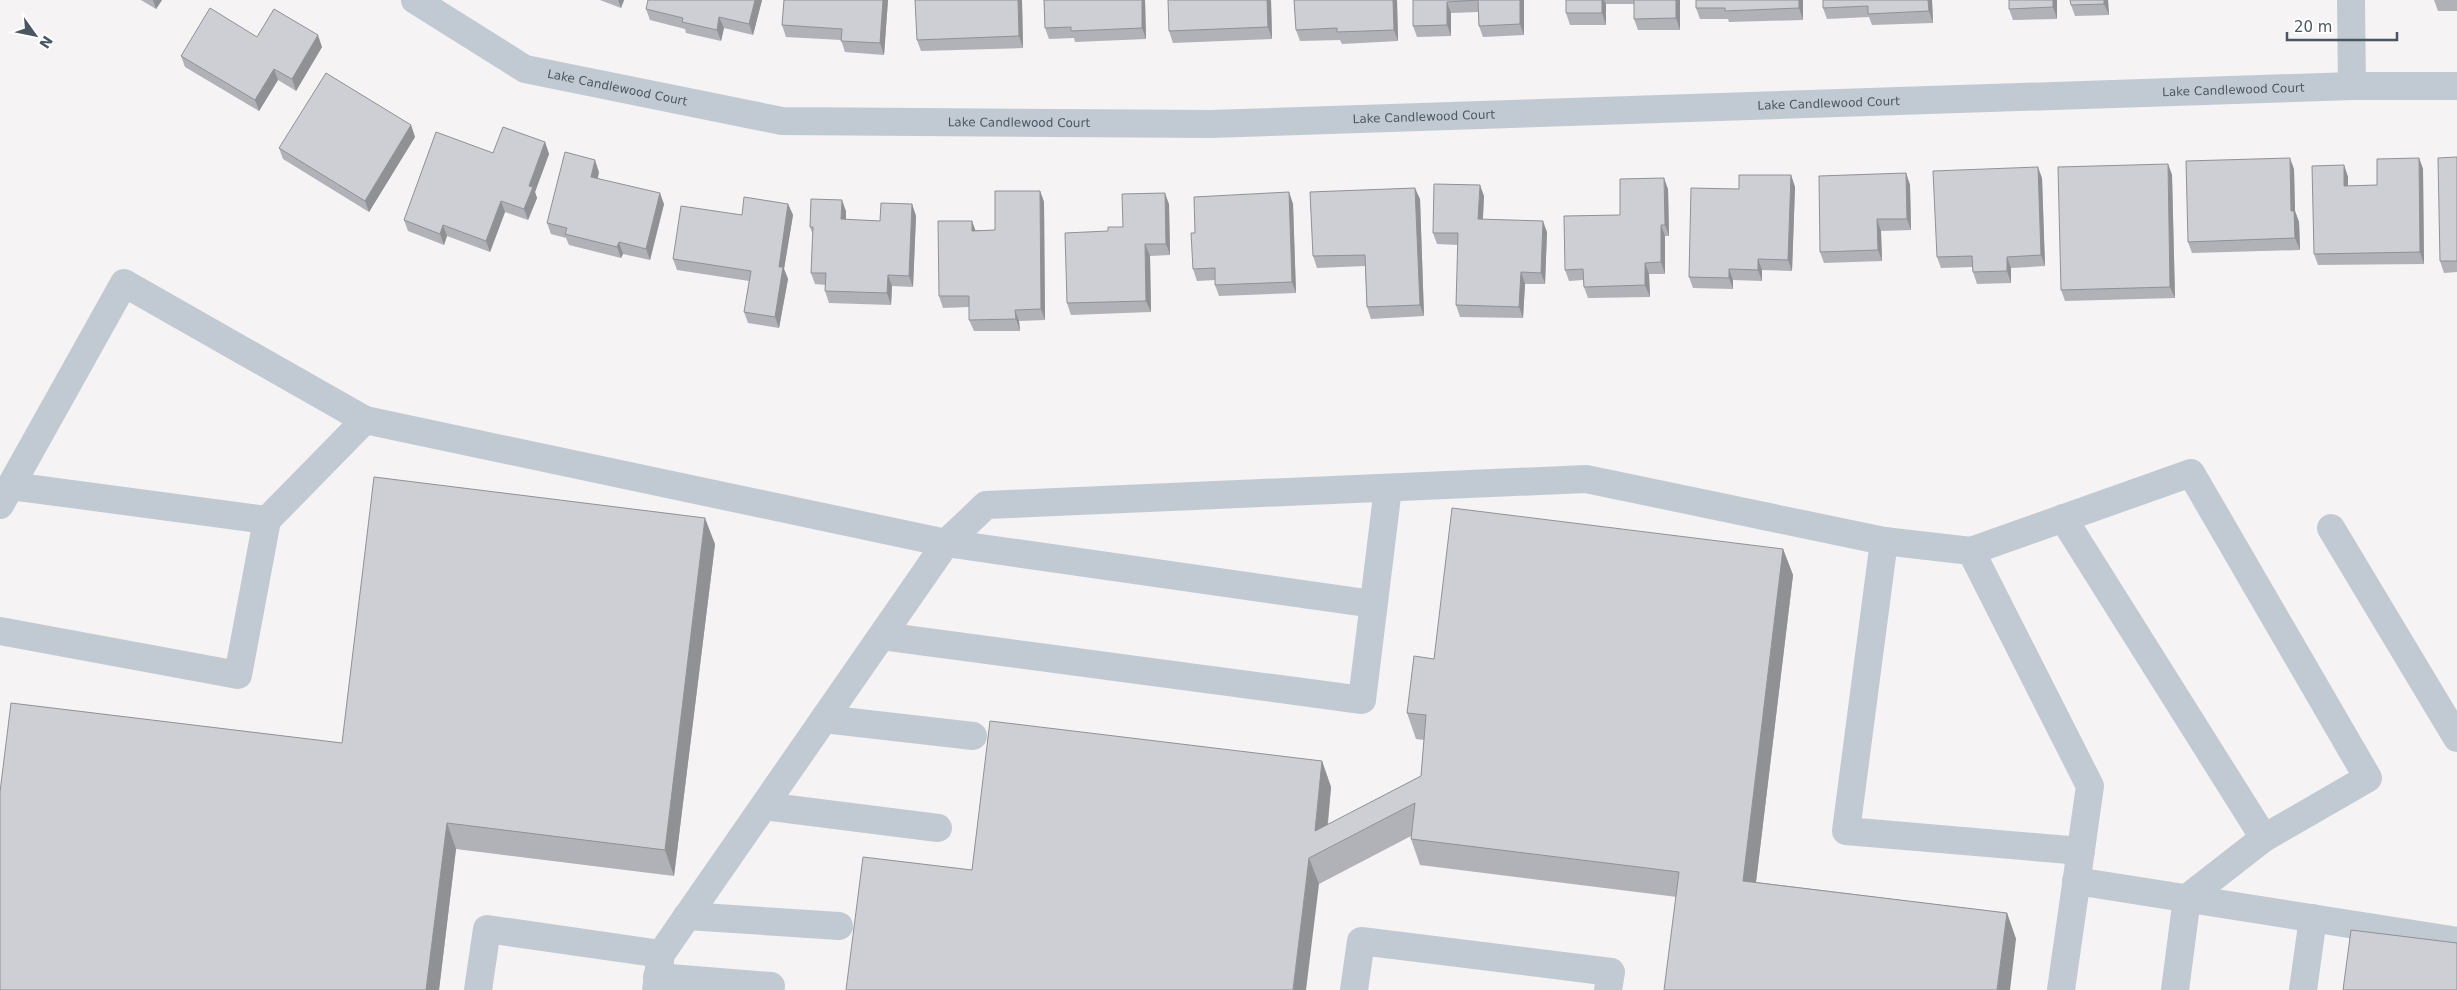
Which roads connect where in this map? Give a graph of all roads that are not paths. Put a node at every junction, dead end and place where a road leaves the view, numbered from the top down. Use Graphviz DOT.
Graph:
graph roads {
  1 [pos="415,0"];
  2 [pos="2351,0"];
  3 [pos="2352,86"];
  4 [pos="2457,86"];
  5 [pos="365,420"];
  6 [pos="1388,488"];
  7 [pos="5,495"];
  8 [pos="2063,518"];
  9 [pos="267,520"];
  10 [pos="2331,528"];
  11 [pos="1884,541"];
  12 [pos="946,543"];
  13 [pos="1970,551"];
  14 [pos="1374,604"];
  15 [pos="0,631"];
  16 [pos="882,636"];
  17 [pos="824,719"];
  18 [pos="972,736"];
  19 [pos="2457,738"];
  20 [pos="764,806"];
  21 [pos="938,828"];
  22 [pos="2264,838"];
  23 [pos="2081,851"];
  24 [pos="2076,881"];
  25 [pos="2187,898"];
  26 [pos="687,916"];
  27 [pos="2312,918"];
  28 [pos="838,926"];
  29 [pos="2457,941"];
  30 [pos="658,974"];
  31 [pos="771,986"];
  32 [pos="478,990"];
  33 [pos="1354,990"];
  34 [pos="1608,990"];
  35 [pos="2060,990"];
  36 [pos="2175,990"];
  37 [pos="2303,990"];
  1 -- 3 [label="street, Lake Candlewood Court"];
  2 -- 3 [label="street"];
  3 -- 4 [label="street, Lake Candlewood Court"];
  5 -- 7 [label="street"];
  5 -- 9 [label="street"];
  5 -- 12 [label="street"];
  6 -- 11 [label="street"];
  6 -- 12 [label="street"];
  6 -- 14 [label="street"];
  7 -- 9 [label="street"];
  8 -- 13 [label="street"];
  8 -- 22 [label="street"];
  8 -- 22 [label="street"];
  9 -- 15 [label="street"];
  10 -- 19 [label="street"];
  11 -- 13 [label="street"];
  11 -- 23 [label="street"];
  12 -- 14 [label="street"];
  12 -- 16 [label="street"];
  13 -- 23 [label="street"];
  14 -- 16 [label="street"];
  16 -- 17 [label="street"];
  17 -- 18 [label="street"];
  17 -- 20 [label="street"];
  20 -- 21 [label="street"];
  20 -- 26 [label="street"];
  22 -- 25 [label="street"];
  23 -- 24 [label="street"];
  24 -- 25 [label="street"];
  24 -- 35 [label="street"];
  25 -- 27 [label="street"];
  25 -- 36 [label="street"];
  26 -- 28 [label="street"];
  26 -- 30 [label="street"];
  27 -- 29 [label="street"];
  27 -- 37 [label="street"];
  30 -- 31 [label="street"];
  30 -- 32 [label="street"];
  33 -- 34 [label="street"];
}
